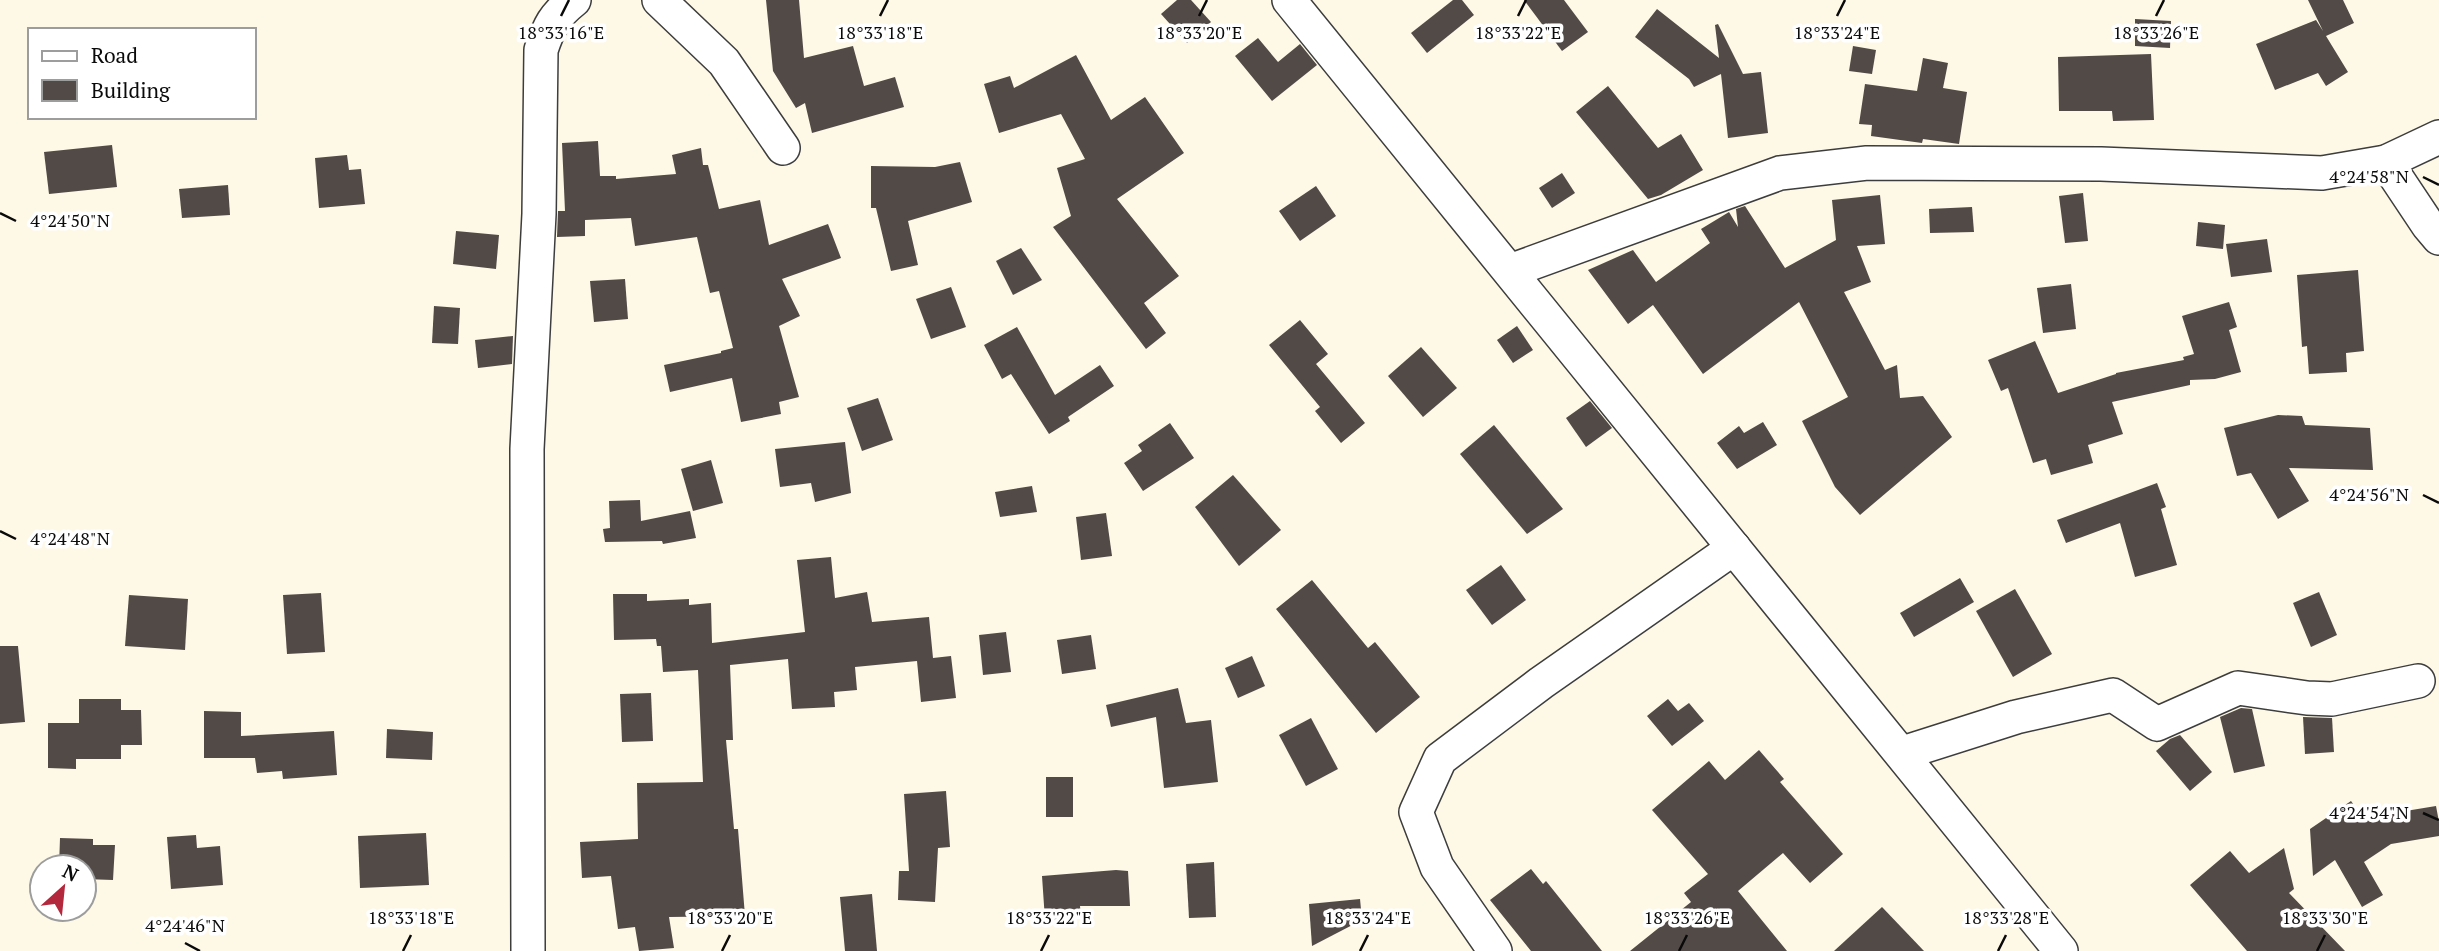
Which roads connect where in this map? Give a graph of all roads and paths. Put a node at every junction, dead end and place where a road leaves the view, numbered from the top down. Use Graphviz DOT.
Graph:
graph roads {
  1 [pos="574,0"];
  2 [pos="659,0"];
  3 [pos="1299,4"];
  4 [pos="2439,137"];
  5 [pos="783,148"];
  6 [pos="2386,162"];
  7 [pos="2439,238"];
  8 [pos="1510,271"];
  9 [pos="1734,548"];
  10 [pos="2418,681"];
  11 [pos="1903,753"];
  12 [pos="528,951"];
  13 [pos="1495,951"];
  14 [pos="2061,951"];
  1 -- 12 [label="street"];
  2 -- 5 [label="street"];
  3 -- 8 [label="street"];
  4 -- 6 [label="street"];
  6 -- 7 [label="street"];
  6 -- 8 [label="street"];
  8 -- 9 [label="street"];
  9 -- 11 [label="street"];
  9 -- 13 [label="street"];
  10 -- 11 [label="street"];
  11 -- 14 [label="street"];
}
